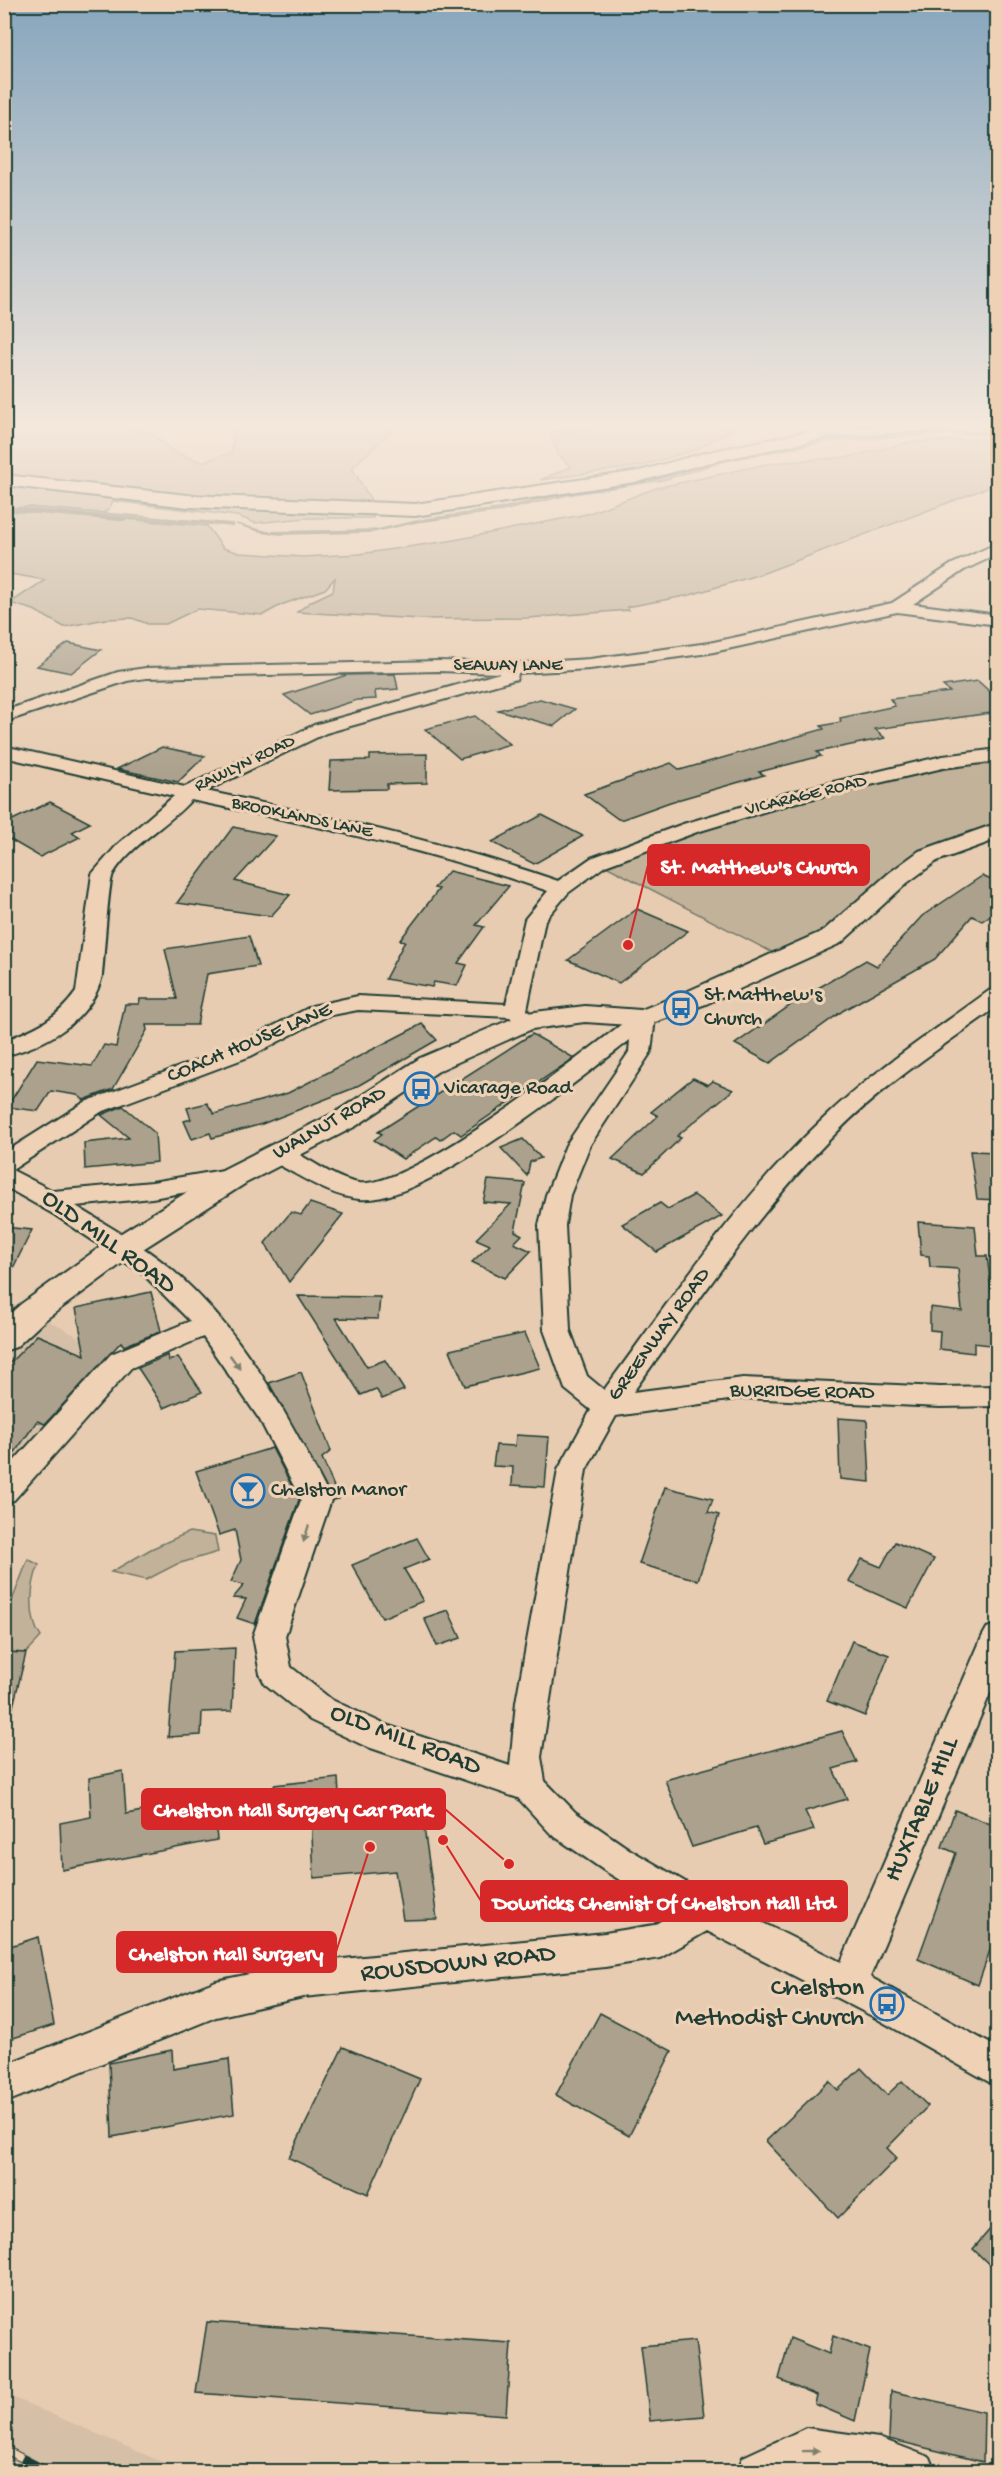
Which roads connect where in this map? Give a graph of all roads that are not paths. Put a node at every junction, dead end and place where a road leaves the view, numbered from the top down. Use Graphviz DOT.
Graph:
graph roads {
  1 [pos="998,548"];
  2 [pos="897,607"];
  3 [pos="996,618"];
  4 [pos="524,668"];
  5 [pos="4,717"];
  6 [pos="4,751"];
  7 [pos="998,755"];
  8 [pos="187,794"];
  9 [pos="998,830"];
  10 [pos="561,889"];
  11 [pos="998,995"];
  12 [pos="521,1016"];
  13 [pos="644,1018"];
  14 [pos="4,1049"];
  15 [pos="280,1155"];
  16 [pos="4,1164"];
  17 [pos="4,1176"];
  18 [pos="235,1176"];
  19 [pos="50,1200"];
  20 [pos="121,1248"];
  21 [pos="208,1324"];
  22 [pos="4,1339"];
  23 [pos="998,1396"];
  24 [pos="607,1407"];
  25 [pos="4,1492"];
  26 [pos="998,1637"];
  27 [pos="529,1787"];
  28 [pos="699,1909"];
  29 [pos="849,1984"];
  30 [pos="998,2069"];
  31 [pos="4,2084"];
  32 [pos="758,2472"];
  33 [pos="914,2472"];
  1 -- 2 [label="street, SEAWAY LANE"];
  2 -- 3 [label="street"];
  2 -- 4 [label="street, SEAWAY LANE"];
  4 -- 5 [label="street, SEAWAY LANE"];
  4 -- 8 [label="street, RAWLYN ROAD"];
  6 -- 8 [label="street, BROOKLANDS LANE"];
  7 -- 10 [label="street, VICARAGE ROAD"];
  8 -- 10 [label="street, BROOKLANDS LANE"];
  8 -- 14 [label="street, RAWLYN ROAD"];
  9 -- 13 [label="street, WALNUT ROAD"];
  10 -- 12 [label="street, VICARAGE ROAD"];
  11 -- 24 [label="street, GREENWAY ROAD"];
  12 -- 13 [label="street, WALNUT ROAD"];
  12 -- 15 [label="street, WALNUT ROAD"];
  12 -- 16 [label="street, COACH HOUSE LANE"];
  13 -- 15 [label="street"];
  13 -- 24 [label="street"];
  15 -- 18 [label="street, WALNUT ROAD"];
  17 -- 19 [label="street, OLD MILL ROAD"];
  18 -- 19 [label="street, WALNUT ROAD"];
  18 -- 20 [label="street, WALNUT ROAD"];
  19 -- 20 [label="street, OLD MILL ROAD"];
  20 -- 21 [label="street, OLD MILL ROAD"];
  20 -- 22 [label="street, WALNUT ROAD"];
  21 -- 25 [label="street"];
  21 -- 27 [label="street, OLD MILL ROAD, one-way"];
  23 -- 24 [label="street, BURRIDGE ROAD"];
  24 -- 27 [label="street, GREENWAY ROAD"];
  26 -- 29 [label="street, HUXTABLE HILL"];
  27 -- 28 [label="street, OLD MILL ROAD"];
  28 -- 29 [label="street, OLD MILL ROAD"];
  28 -- 31 [label="street, ROUSDOWN ROAD"];
  29 -- 30 [label="street, OLD MILL ROAD"];
  32 -- 33 [label="street, one-way"];
}
